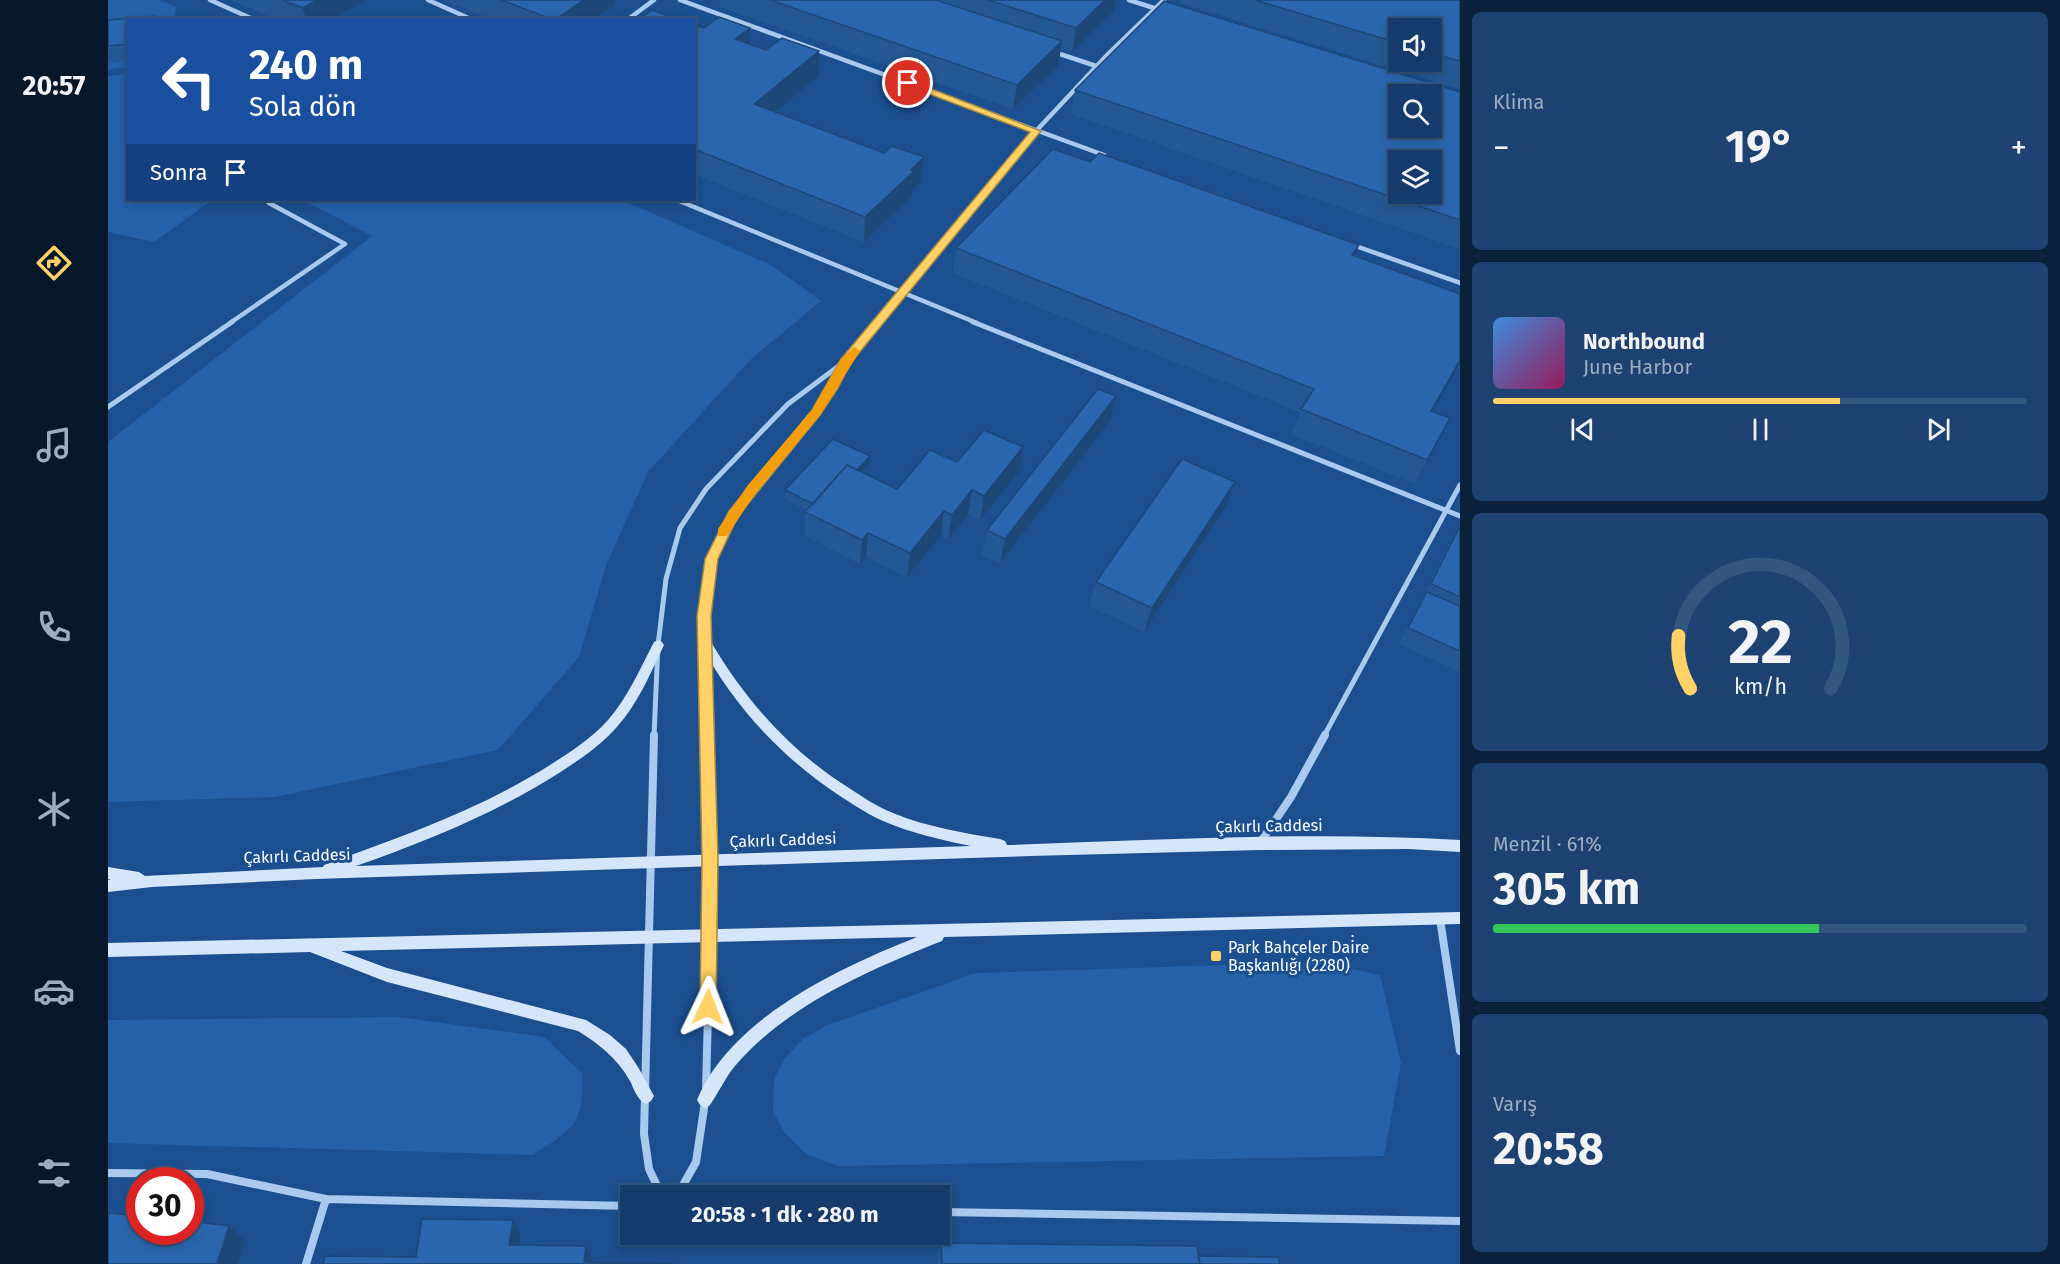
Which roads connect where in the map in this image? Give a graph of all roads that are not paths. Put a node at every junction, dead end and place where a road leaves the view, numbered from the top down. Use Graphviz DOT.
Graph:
graph roads {
  1 [pos="210,0"];
  2 [pos="428,0"];
  3 [pos="654,0"];
  4 [pos="680,0"];
  5 [pos="1129,0"];
  6 [pos="1164,0"];
  7 [pos="1155,8"];
  8 [pos="1166,12"];
  9 [pos="250,18"];
  10 [pos="468,18"];
  11 [pos="630,18"];
  12 [pos="1052,51"];
  13 [pos="1096,66"];
  14 [pos="1036,131"];
  15 [pos="1114,159"];
  16 [pos="679,201"];
  17 [pos="268,203"];
  18 [pos="1348,243"];
  19 [pos="1460,283"];
  20 [pos="903,294"];
  21 [pos="845,362"];
  22 [pos="108,407"];
  23 [pos="1460,485"];
  24 [pos="1447,510"];
  25 [pos="1460,516"];
  26 [pos="658,645"];
  27 [pos="707,645"];
  28 [pos="1260,844"];
  29 [pos="1460,846"];
  30 [pos="1031,850"];
  31 [pos="710,860"];
  32 [pos="649,862"];
  33 [pos="108,873"];
  34 [pos="316,873"];
  35 [pos="152,880"];
  36 [pos="108,886"];
  37 [pos="1439,918"];
  38 [pos="1460,918"];
  39 [pos="946,932"];
  40 [pos="647,938"];
  41 [pos="710,938"];
  42 [pos="309,945"];
  43 [pos="108,950"];
  44 [pos="1460,1052"];
  45 [pos="646,1096"];
  46 [pos="705,1100"];
  47 [pos="108,1173"];
  48 [pos="657,1185"];
  49 [pos="685,1185"];
  50 [pos="326,1198"];
  51 [pos="620,1206"];
  52 [pos="950,1212"];
  53 [pos="1460,1221"];
  54 [pos="306,1264"];
  1 -- 9 [label="street"];
  2 -- 10 [label="street"];
  3 -- 11 [label="street"];
  4 -- 14 [label="street"];
  5 -- 7 [label="street"];
  6 -- 7 [label="street"];
  7 -- 8 [label="street"];
  7 -- 13 [label="street"];
  12 -- 13 [label="street"];
  13 -- 14 [label="street"];
  14 -- 15 [label="street"];
  14 -- 20 [label="street"];
  16 -- 20 [label="street"];
  17 -- 22 [label="street"];
  18 -- 19 [label="street"];
  20 -- 21 [label="street"];
  20 -- 24 [label="street"];
  21 -- 26 [label="street"];
  21 -- 27 [label="street"];
  23 -- 24 [label="street"];
  24 -- 25 [label="street"];
  24 -- 28 [label="street"];
  26 -- 32 [label="street"];
  26 -- 34 [label="main road"];
  27 -- 30 [label="main road"];
  27 -- 31 [label="street"];
  28 -- 29 [label="main road, Çakırlı Caddesi"];
  28 -- 30 [label="main road, Çakırlı Caddesi"];
  30 -- 31 [label="main road, Çakırlı Caddesi"];
  31 -- 32 [label="main road, Çakırlı Caddesi"];
  31 -- 41 [label="street"];
  32 -- 34 [label="main road, Çakırlı Caddesi"];
  32 -- 40 [label="street"];
  33 -- 35 [label="main road"];
  34 -- 35 [label="main road, Çakırlı Caddesi"];
  35 -- 36 [label="main road, Çakırlı Caddesi"];
  37 -- 38 [label="main road"];
  37 -- 39 [label="main road"];
  37 -- 44 [label="street"];
  39 -- 41 [label="main road"];
  39 -- 46 [label="main road"];
  40 -- 41 [label="main road"];
  40 -- 42 [label="main road"];
  40 -- 45 [label="street"];
  41 -- 46 [label="street"];
  42 -- 43 [label="main road"];
  42 -- 45 [label="main road"];
  45 -- 48 [label="street"];
  46 -- 49 [label="street"];
  47 -- 50 [label="street"];
  50 -- 51 [label="street"];
  50 -- 54 [label="street"];
  52 -- 53 [label="street"];
}
